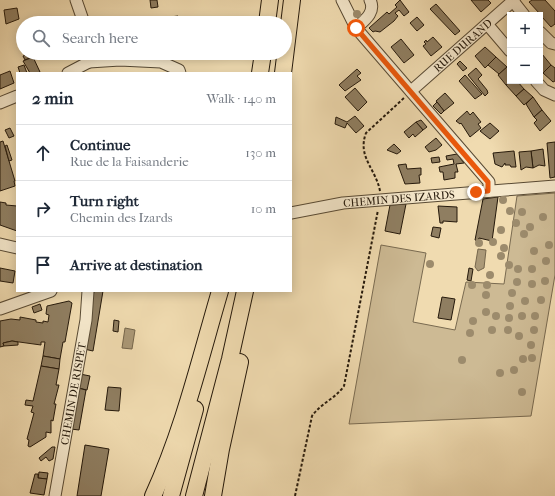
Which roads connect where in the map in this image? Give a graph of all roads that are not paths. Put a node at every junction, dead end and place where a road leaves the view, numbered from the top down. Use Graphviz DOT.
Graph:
graph roads {
  1 [pos="76,0"];
  2 [pos="270,0"];
  3 [pos="292,0"];
  4 [pos="342,0"];
  5 [pos="370,0"];
  6 [pos="514,0"];
  7 [pos="522,12"];
  8 [pos="82,16"];
  9 [pos="268,16"];
  10 [pos="290,16"];
  11 [pos="487,24"];
  12 [pos="356,28"];
  13 [pos="543,35"];
  14 [pos="555,44"];
  15 [pos="507,48"];
  16 [pos="88,60"];
  17 [pos="120,60"];
  18 [pos="262,60"];
  19 [pos="285,60"];
  20 [pos="70,72"];
  21 [pos="180,72"];
  22 [pos="260,72"];
  23 [pos="283,72"];
  24 [pos="539,84"];
  25 [pos="411,91"];
  26 [pos="555,95"];
  27 [pos="16,96"];
  28 [pos="0,103"];
  29 [pos="555,186"];
  30 [pos="488,191"];
  31 [pos="292,213"];
  32 [pos="0,244"];
  33 [pos="16,248"];
  34 [pos="48,292"];
  35 [pos="88,292"];
  36 [pos="221,292"];
  37 [pos="221,292"];
  38 [pos="246,292"];
  39 [pos="250,292"];
  40 [pos="0,309"];
  41 [pos="56,496"];
  42 [pos="153,496"];
  43 [pos="171,496"];
  44 [pos="194,496"];
  45 [pos="213,496"];
  1 -- 8 [label="street"];
  2 -- 9 [label="highway"];
  3 -- 10 [label="highway"];
  4 -- 12 [label="street"];
  5 -- 12 [label="street"];
  6 -- 7 [label="street"];
  6 -- 11 [label="street, RUE DURAND"];
  11 -- 15 [label="street"];
  11 -- 25 [label="street, RUE DURAND"];
  12 -- 25 [label="street"];
  13 -- 14 [label="street"];
  16 -- 20 [label="street"];
  17 -- 21 [label="street"];
  18 -- 22 [label="highway"];
  19 -- 23 [label="highway"];
  24 -- 26 [label="street"];
  25 -- 30 [label="street"];
  27 -- 28 [label="street"];
  29 -- 30 [label="street, CHEMIN DES IZARDS"];
  30 -- 31 [label="street, CHEMIN DES IZARDS"];
  32 -- 33 [label="street"];
  34 -- 40 [label="street"];
  35 -- 41 [label="street, CHEMIN DE RISPET"];
  36 -- 42 [label="highway"];
  37 -- 43 [label="highway"];
  38 -- 44 [label="highway"];
  39 -- 45 [label="highway"];
}
